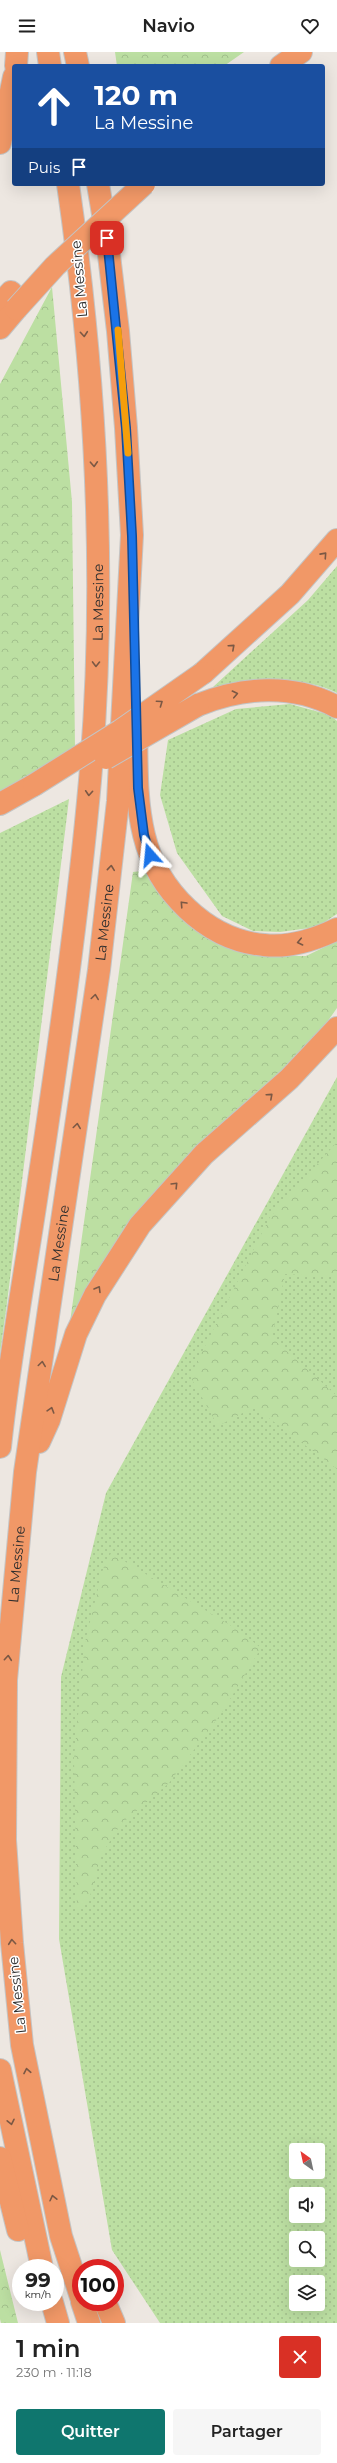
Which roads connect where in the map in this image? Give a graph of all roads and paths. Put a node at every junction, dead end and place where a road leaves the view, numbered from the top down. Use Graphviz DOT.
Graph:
graph roads {
  1 [pos="17,52"];
  2 [pos="48,52"];
  3 [pos="75,52"];
  4 [pos="301,52"];
  5 [pos="16,64"];
  6 [pos="50,64"];
  7 [pos="78,64"];
  8 [pos="284,64"];
  9 [pos="286,64"];
  10 [pos="12,87"];
  11 [pos="0,143"];
  12 [pos="68,186"];
  13 [pos="98,186"];
  14 [pos="123,186"];
  15 [pos="142,186"];
  16 [pos="9,302"];
  17 [pos="0,328"];
  18 [pos="132,536"];
  19 [pos="337,540"];
  20 [pos="337,707"];
  21 [pos="33,793"];
  22 [pos="0,804"];
  23 [pos="0,814"];
  24 [pos="337,929"];
  25 [pos="337,1028"];
  26 [pos="0,1447"];
  27 [pos="25,1472"];
  28 [pos="0,2070"];
  29 [pos="0,2158"];
  30 [pos="61,2236"];
  31 [pos="26,2259"];
  32 [pos="40,2259"];
  33 [pos="80,2259"];
  34 [pos="72,2270"];
  35 [pos="55,2311"];
  36 [pos="85,2311"];
  37 [pos="109,2311"];
  38 [pos="58,2323"];
  39 [pos="89,2323"];
  40 [pos="114,2323"];
  1 -- 5 [label="highway"];
  2 -- 6 [label="highway"];
  3 -- 7 [label="highway"];
  4 -- 8 [label="highway"];
  4 -- 9 [label="highway"];
  10 -- 11 [label="highway"];
  12 -- 26 [label="highway, La Messine, one-way"];
  13 -- 18 [label="highway, La Messine"];
  14 -- 16 [label="highway"];
  15 -- 16 [label="highway, bridge"];
  16 -- 17 [label="highway"];
  24 -- 18 [label="highway, one-way"];
  27 -- 18 [label="highway, La Messine, one-way"];
  21 -- 19 [label="highway, one-way, bridge"];
  21 -- 20 [label="highway, one-way, bridge"];
  21 -- 22 [label="highway"];
  21 -- 23 [label="highway"];
  27 -- 25 [label="highway, one-way"];
  30 -- 27 [label="highway, La Messine, one-way"];
  28 -- 32 [label="highway, one-way"];
  29 -- 31 [label="highway"];
  30 -- 33 [label="highway"];
  30 -- 34 [label="highway, La Messine"];
  35 -- 38 [label="highway"];
  36 -- 39 [label="highway"];
  37 -- 40 [label="highway"];
}
